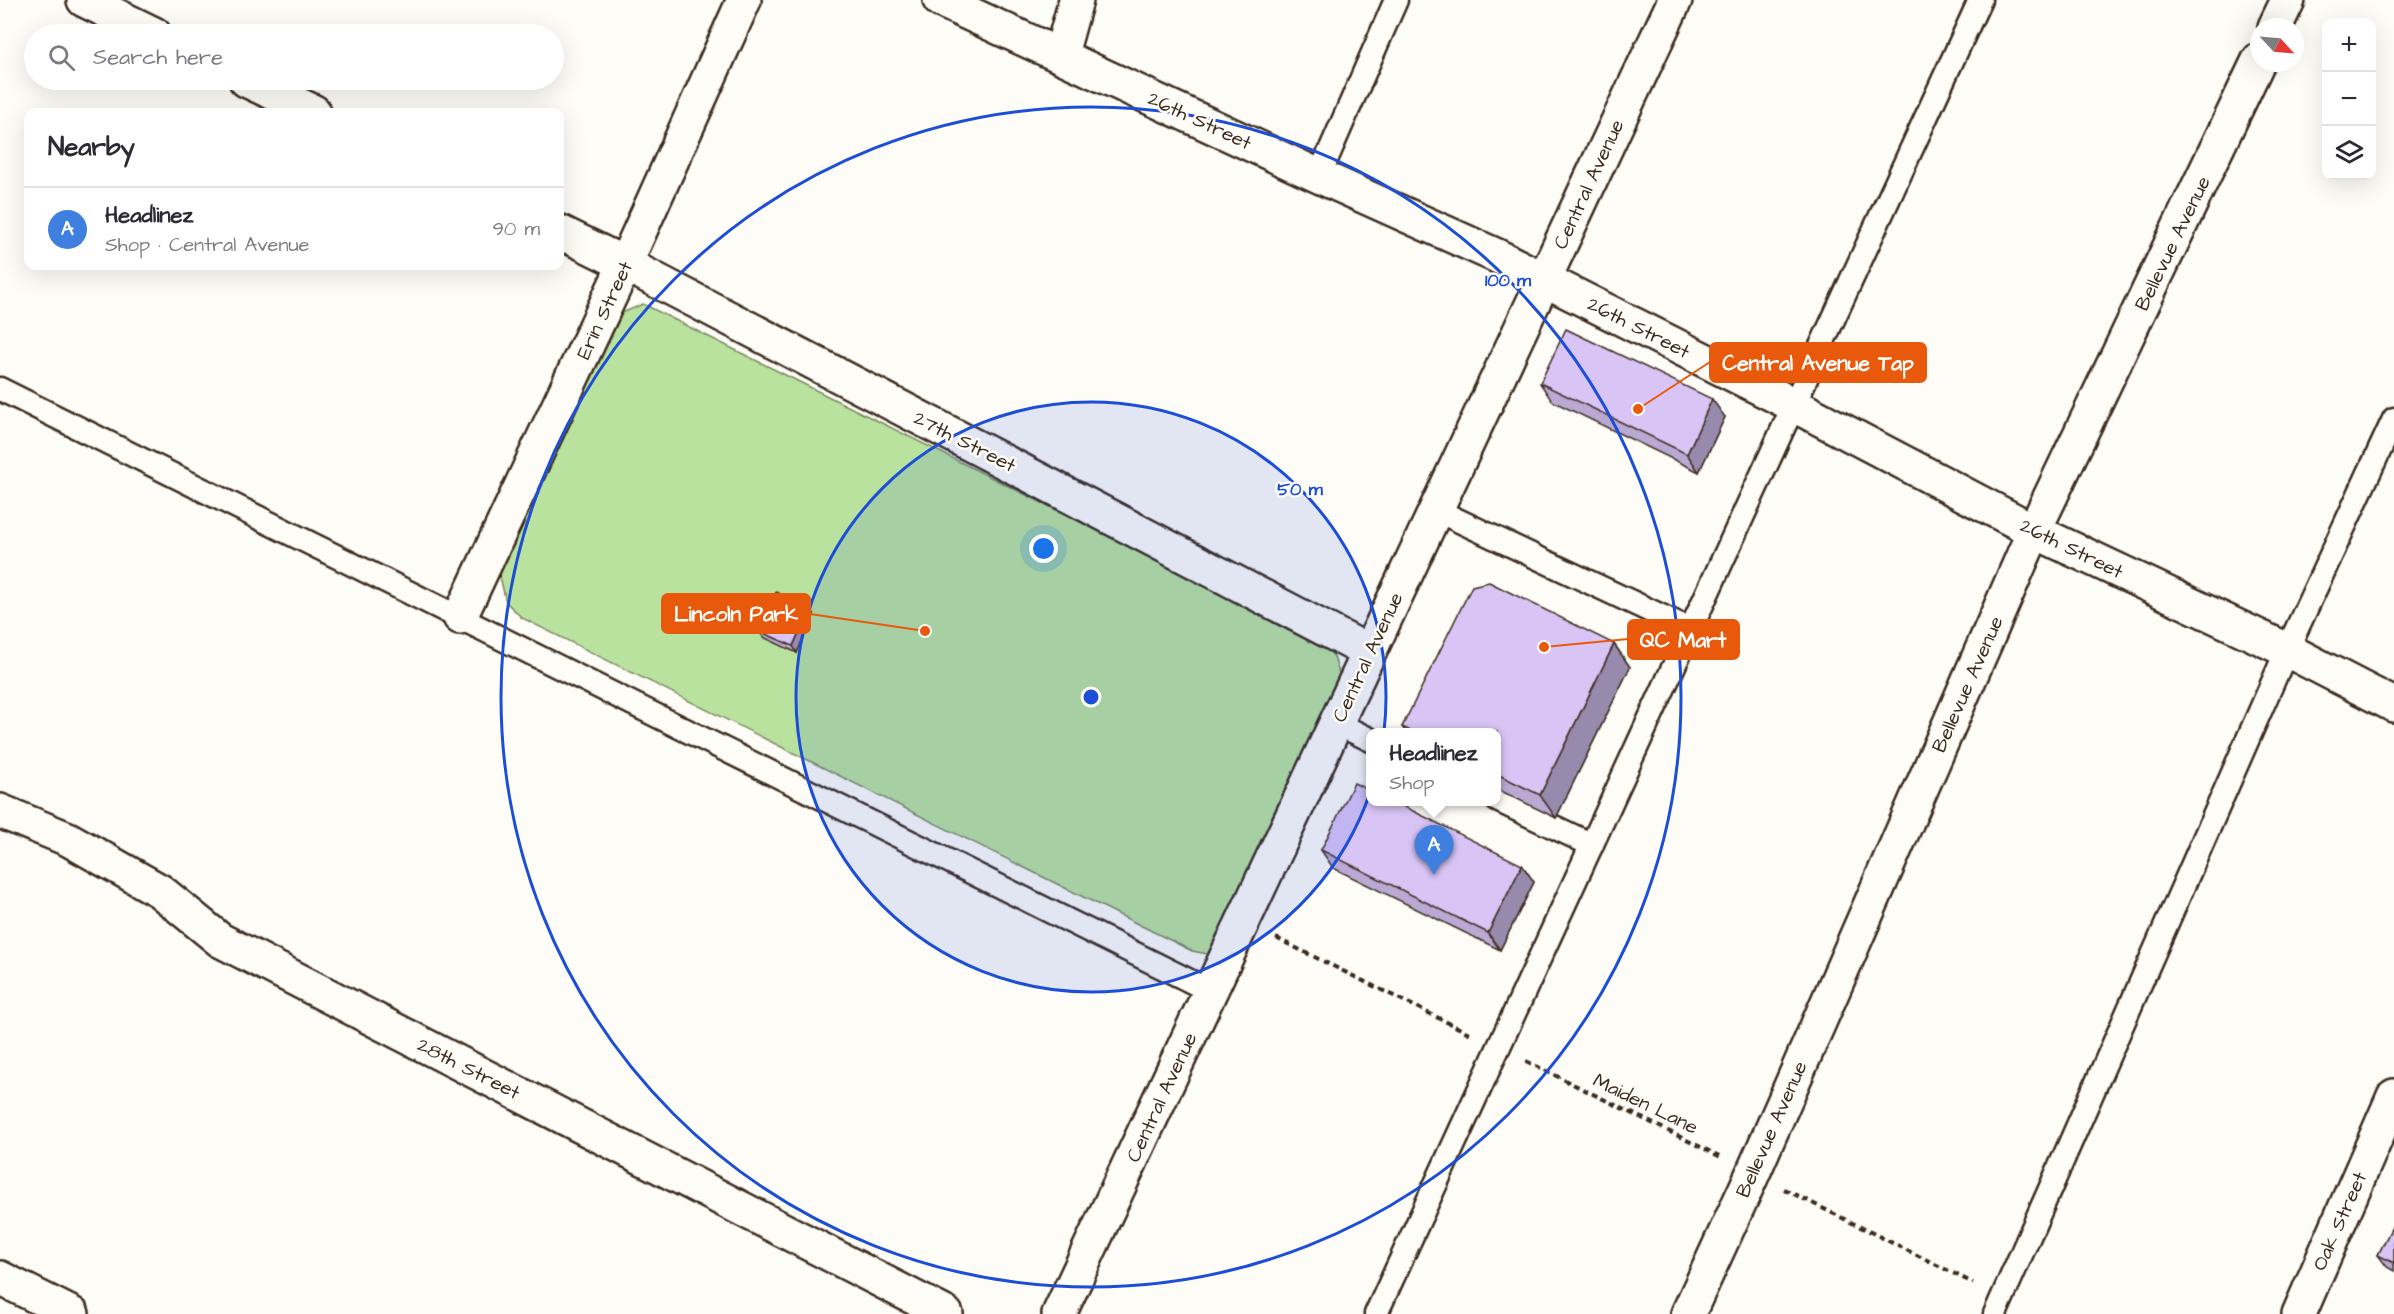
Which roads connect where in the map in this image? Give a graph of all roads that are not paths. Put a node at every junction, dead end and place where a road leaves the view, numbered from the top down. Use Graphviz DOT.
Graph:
graph roads {
  1 [pos="84,0"];
  2 [pos="744,0"];
  3 [pos="940,0"];
  4 [pos="1076,0"];
  5 [pos="1396,0"];
  6 [pos="1675,0"];
  7 [pos="1980,0"];
  8 [pos="2288,0"];
  9 [pos="2279,18"];
  10 [pos="133,24"];
  11 [pos="1061,54"];
  12 [pos="2253,72"];
  13 [pos="267,90"];
  14 [pos="306,108"];
  15 [pos="1319,176"];
  16 [pos="564,234"];
  17 [pos="625,264"];
  18 [pos="1544,279"];
  19 [pos="0,389"];
  20 [pos="1794,405"];
  21 [pos="2394,418"];
  22 [pos="1436,510"];
  23 [pos="2034,531"];
  24 [pos="460,617"];
  25 [pos="1691,630"];
  26 [pos="2287,650"];
  27 [pos="1369,651"];
  28 [pos="2394,705"];
  29 [pos="1336,723"];
  30 [pos="1366,738"];
  31 [pos="1501,802"];
  32 [pos="0,811"];
  33 [pos="1592,845"];
  34 [pos="1210,991"];
  35 [pos="2394,1096"];
  36 [pos="0,1278"];
  37 [pos="1998,1306"];
  38 [pos="72,1314"];
  39 [pos="946,1314"];
  40 [pos="1059,1314"];
  41 [pos="1376,1314"];
  42 [pos="1688,1314"];
  43 [pos="2299,1314"];
  1 -- 10 [label="street"];
  2 -- 17 [label="street, Erin Street"];
  3 -- 11 [label="street, 26th Street"];
  4 -- 11 [label="street"];
  5 -- 15 [label="lane"];
  6 -- 18 [label="street, Central Avenue"];
  7 -- 20 [label="lane"];
  8 -- 9 [label="street"];
  11 -- 15 [label="street, 26th Street"];
  12 -- 23 [label="street, Bellevue Avenue"];
  13 -- 14 [label="street"];
  15 -- 18 [label="street, 26th Street"];
  16 -- 17 [label="street, 27th Street"];
  17 -- 24 [label="street, Erin Street"];
  17 -- 27 [label="street, 27th Street"];
  18 -- 20 [label="street, 26th Street"];
  18 -- 22 [label="street, Central Avenue"];
  19 -- 24 [label="lane"];
  20 -- 23 [label="street, 26th Street"];
  20 -- 25 [label="lane"];
  21 -- 26 [label="lane"];
  22 -- 25 [label="lane"];
  22 -- 27 [label="street, Central Avenue"];
  23 -- 26 [label="street, 26th Street"];
  23 -- 42 [label="street, Bellevue Avenue"];
  24 -- 34 [label="lane"];
  25 -- 33 [label="lane"];
  26 -- 28 [label="street, 26th Street"];
  26 -- 37 [label="lane"];
  27 -- 29 [label="street, Central Avenue"];
  29 -- 30 [label="lane"];
  29 -- 34 [label="street, Central Avenue"];
  31 -- 33 [label="lane"];
  32 -- 39 [label="street, 28th Street"];
  33 -- 41 [label="lane"];
  34 -- 40 [label="street, Central Avenue"];
  35 -- 43 [label="street, Oak Street"];
  36 -- 38 [label="street"];
}
